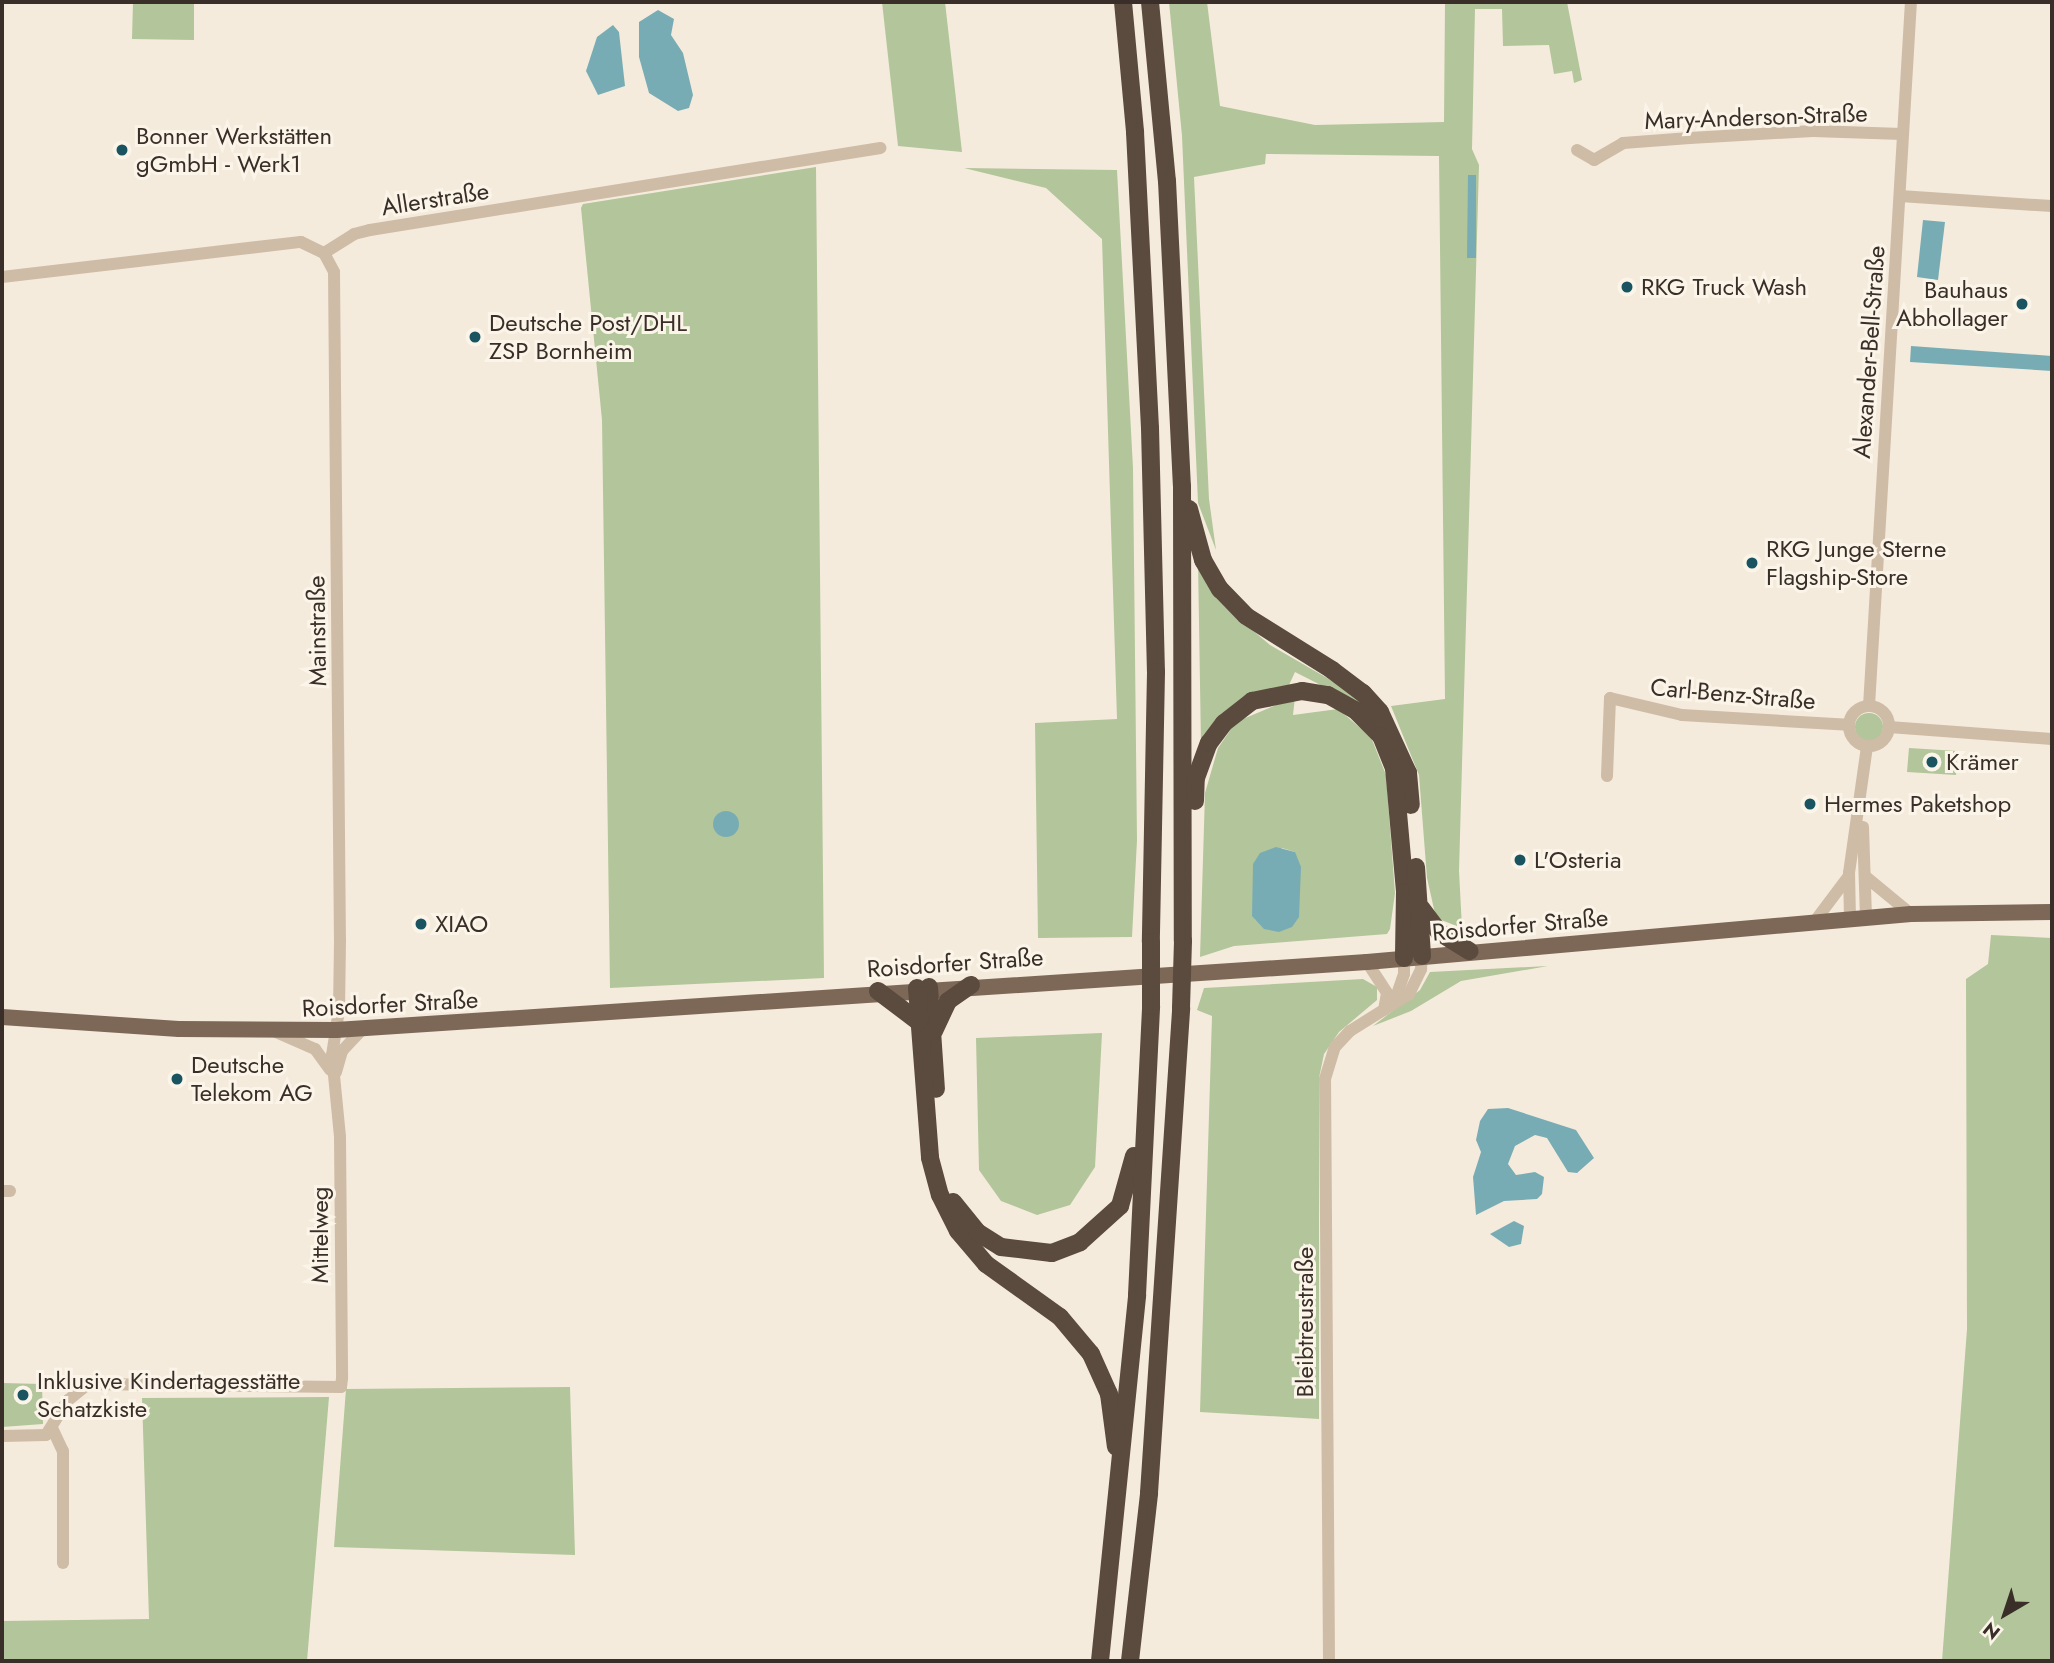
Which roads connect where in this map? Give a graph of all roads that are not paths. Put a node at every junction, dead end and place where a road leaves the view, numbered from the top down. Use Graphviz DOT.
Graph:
graph roads {
  1 [pos="1123,2"];
  2 [pos="1150,2"];
  3 [pos="1911,2"];
  4 [pos="1902,134"];
  5 [pos="880,148"];
  6 [pos="1577,150"];
  7 [pos="1900,196"];
  8 [pos="2052,206"];
  9 [pos="324,253"];
  10 [pos="2,277"];
  11 [pos="1182,486"];
  12 [pos="1868,706"];
  13 [pos="1848,725"];
  14 [pos="1889,727"];
  15 [pos="2052,739"];
  16 [pos="1867,747"];
  17 [pos="1607,776"];
  18 [pos="1862,810"];
  19 [pos="1849,873"];
  20 [pos="1866,877"];
  21 [pos="1185,891"];
  22 [pos="1418,903"];
  23 [pos="2052,912"];
  24 [pos="1911,914"];
  25 [pos="1858,918"];
  26 [pos="1815,921"];
  27 [pos="1470,951"];
  28 [pos="1413,957"];
  29 [pos="1367,962"];
  30 [pos="971,985"];
  31 [pos="923,988"];
  32 [pos="878,991"];
  33 [pos="1389,1007"];
  34 [pos="339,1010"];
  35 [pos="2,1017"];
  36 [pos="919,1022"];
  37 [pos="365,1027"];
  38 [pos="336,1030"];
  39 [pos="276,1032"];
  40 [pos="933,1034"];
  41 [pos="334,1082"];
  42 [pos="1147,1091"];
  43 [pos="52,1430"];
  44 [pos="2,1436"];
  45 [pos="1121,1482"];
  46 [pos="63,1563"];
  47 [pos="1100,1661"];
  48 [pos="1130,1661"];
  49 [pos="1329,1661"];
  1 -- 42 [label="highway, bridge"];
  2 -- 11 [label="highway"];
  3 -- 4 [label="street, Alexander-Bell-Straße"];
  4 -- 6 [label="street, Mary-Anderson-Straße"];
  4 -- 7 [label="street, Alexander-Bell-Straße"];
  5 -- 9 [label="street, Allerstraße"];
  7 -- 8 [label="street"];
  7 -- 12 [label="street, Alexander-Bell-Straße"];
  9 -- 10 [label="street"];
  9 -- 34 [label="street, Mainstraße"];
  11 -- 21 [label="highway"];
  11 -- 22 [label="highway"];
  12 -- 13 [label="street"];
  12 -- 14 [label="street"];
  13 -- 16 [label="street"];
  13 -- 17 [label="street, Carl-Benz-Straße"];
  14 -- 15 [label="street"];
  14 -- 16 [label="street"];
  16 -- 18 [label="street"];
  18 -- 19 [label="street"];
  18 -- 20 [label="street"];
  19 -- 25 [label="street"];
  19 -- 26 [label="street"];
  20 -- 24 [label="street"];
  20 -- 25 [label="street"];
  21 -- 28 [label="highway"];
  21 -- 48 [label="highway, bridge"];
  22 -- 27 [label="highway"];
  22 -- 28 [label="highway"];
  23 -- 24 [label="main road, Roisdorfer Straße"];
  24 -- 25 [label="main road, Roisdorfer Straße"];
  25 -- 26 [label="main road, Roisdorfer Straße"];
  26 -- 27 [label="main road, Roisdorfer Straße"];
  27 -- 28 [label="main road, Roisdorfer Straße"];
  28 -- 29 [label="main road, Roisdorfer Straße"];
  28 -- 33 [label="street, Bleibtreustraße"];
  29 -- 30 [label="main road, Roisdorfer Straße"];
  29 -- 33 [label="street"];
  30 -- 31 [label="main road, Roisdorfer Straße"];
  30 -- 40 [label="highway"];
  31 -- 32 [label="main road, Roisdorfer Straße"];
  31 -- 36 [label="highway"];
  31 -- 40 [label="highway"];
  32 -- 36 [label="highway"];
  32 -- 37 [label="main road, Roisdorfer Straße"];
  33 -- 49 [label="street, Bleibtreustraße"];
  34 -- 38 [label="street, Mittelweg"];
  35 -- 39 [label="main road, Roisdorfer Straße"];
  36 -- 45 [label="highway"];
  37 -- 38 [label="main road, Roisdorfer Straße"];
  37 -- 41 [label="street, Mittelweg"];
  38 -- 39 [label="main road, Roisdorfer Straße"];
  38 -- 41 [label="street, Mittelweg"];
  39 -- 41 [label="street, Mittelweg"];
  40 -- 42 [label="highway"];
  41 -- 43 [label="street, Mittelweg"];
  42 -- 45 [label="highway"];
  43 -- 44 [label="street"];
  43 -- 46 [label="street"];
  45 -- 47 [label="highway"];
}
